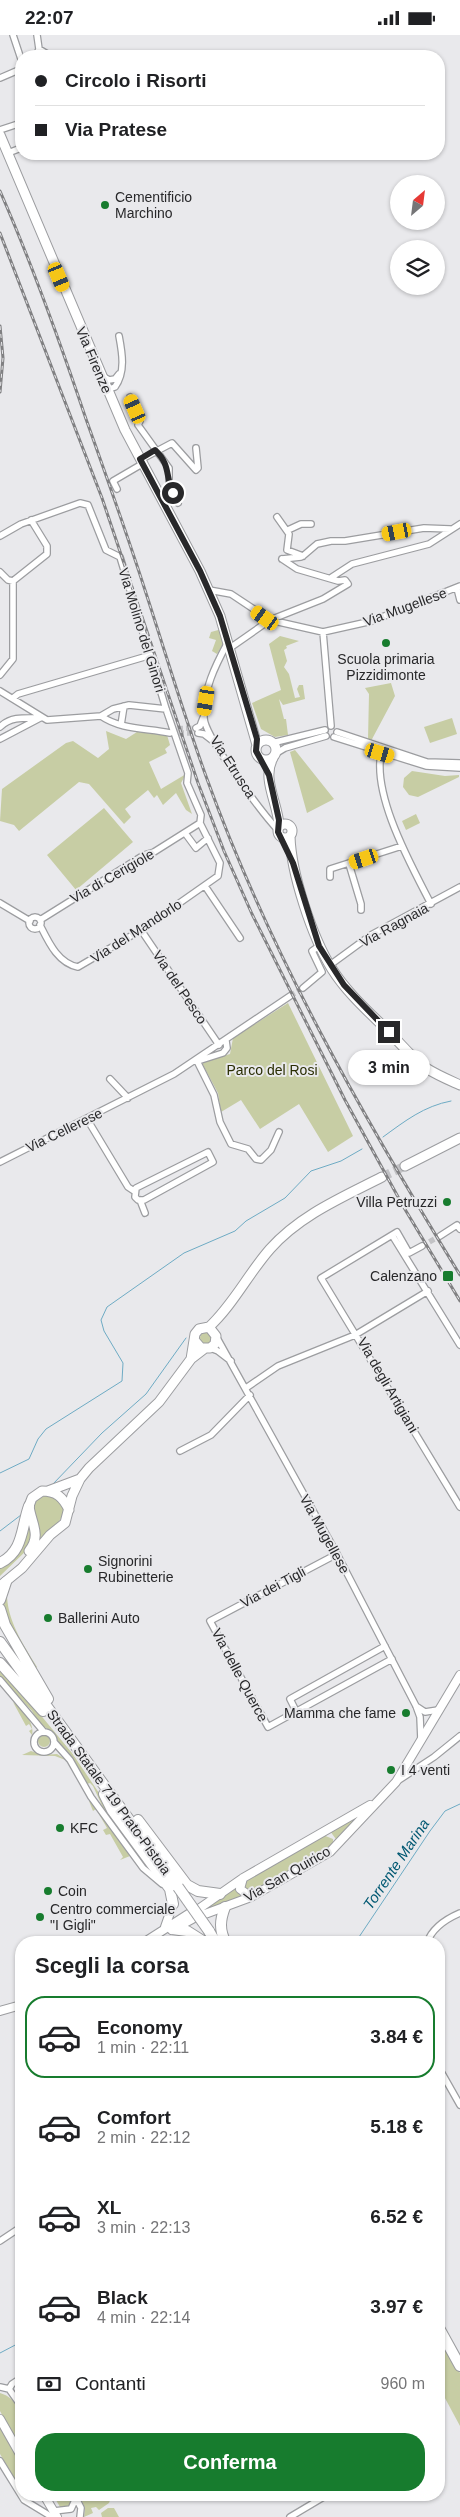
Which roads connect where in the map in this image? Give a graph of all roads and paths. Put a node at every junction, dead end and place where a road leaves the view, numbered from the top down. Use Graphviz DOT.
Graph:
graph roads {
  1 [pos="14,35"];
  2 [pos="37,35"];
  3 [pos="39,49"];
  4 [pos="18,50"];
  5 [pos="15,72"];
  6 [pos="0,78"];
  7 [pos="15,125"];
  8 [pos="0,130"];
  9 [pos="0,135"];
  10 [pos="15,151"];
  11 [pos="8,153"];
  12 [pos="119,336"];
  13 [pos="99,371"];
  14 [pos="116,381"];
  15 [pos="106,389"];
  16 [pos="130,397"];
  17 [pos="112,402"];
  18 [pos="196,448"];
  19 [pos="155,450"];
  20 [pos="141,462"];
  21 [pos="117,489"];
  22 [pos="178,503"];
  23 [pos="277,517"];
  24 [pos="31,521"];
  25 [pos="311,524"];
  26 [pos="460,524"];
  27 [pos="450,529"];
  28 [pos="288,530"];
  29 [pos="0,536"];
  30 [pos="303,557"];
  31 [pos="0,572"];
  32 [pos="332,577"];
  33 [pos="13,581"];
  34 [pos="459,587"];
  35 [pos="209,590"];
  36 [pos="460,600"];
  37 [pos="270,620"];
  38 [pos="323,632"];
  39 [pos="229,645"];
  40 [pos="151,655"];
  41 [pos="0,675"];
  42 [pos="0,691"];
  43 [pos="13,698"];
  44 [pos="206,701"];
  45 [pos="124,706"];
  46 [pos="26,707"];
  47 [pos="166,709"];
  48 [pos="22,717"];
  49 [pos="101,717"];
  50 [pos="40,718"];
  51 [pos="251,720"];
  52 [pos="121,725"];
  53 [pos="331,725"];
  54 [pos="0,727"];
  55 [pos="170,731"];
  56 [pos="325,733"];
  57 [pos="336,735"];
  58 [pos="0,739"];
  59 [pos="270,742"];
  60 [pos="257,745"];
  61 [pos="220,749"];
  62 [pos="381,751"];
  63 [pos="274,756"];
  64 [pos="258,757"];
  65 [pos="460,763"];
  66 [pos="460,768"];
  67 [pos="269,775"];
  68 [pos="200,823"];
  69 [pos="283,831"];
  70 [pos="185,833"];
  71 [pos="208,838"];
  72 [pos="402,846"];
  73 [pos="349,864"];
  74 [pos="330,877"];
  75 [pos="205,886"];
  76 [pos="460,887"];
  77 [pos="0,903"];
  78 [pos="431,904"];
  79 [pos="361,910"];
  80 [pos="30,921"];
  81 [pos="39,925"];
  82 [pos="141,929"];
  83 [pos="240,938"];
  84 [pos="319,946"];
  85 [pos="331,967"];
  86 [pos="302,988"];
  87 [pos="290,996"];
  88 [pos="226,1041"];
  89 [pos="219,1045"];
  90 [pos="197,1061"];
  91 [pos="110,1079"];
  92 [pos="460,1085"];
  93 [pos="128,1098"];
  94 [pos="87,1119"];
  95 [pos="279,1132"];
  96 [pos="460,1138"];
  97 [pos="0,1162"];
  98 [pos="405,1166"];
  99 [pos="178,1167"];
  100 [pos="183,1177"];
  101 [pos="382,1177"];
  102 [pos="141,1186"];
  103 [pos="134,1191"];
  104 [pos="147,1197"];
  105 [pos="140,1201"];
  106 [pos="145,1213"];
  107 [pos="460,1229"];
  108 [pos="392,1235"];
  109 [pos="440,1236"];
  110 [pos="422,1246"];
  111 [pos="428,1291"];
  112 [pos="214,1332"];
  113 [pos="355,1335"];
  114 [pos="195,1341"];
  115 [pos="460,1345"];
  116 [pos="207,1349"];
  117 [pos="191,1359"];
  118 [pos="232,1362"];
  119 [pos="246,1388"];
  120 [pos="250,1395"];
  121 [pos="180,1451"];
  122 [pos="80,1479"];
  123 [pos="48,1491"];
  124 [pos="29,1506"];
  125 [pos="460,1507"];
  126 [pos="68,1510"];
  127 [pos="336,1554"];
  128 [pos="0,1563"];
  129 [pos="2,1583"];
  130 [pos="0,1600"];
  131 [pos="0,1609"];
  132 [pos="210,1621"];
  133 [pos="0,1642"];
  134 [pos="385,1645"];
  135 [pos="392,1659"];
  136 [pos="0,1663"];
  137 [pos="460,1675"];
  138 [pos="0,1680"];
  139 [pos="416,1706"];
  140 [pos="438,1710"];
  141 [pos="296,1711"];
  142 [pos="425,1712"];
  143 [pos="420,1717"];
  144 [pos="31,1718"];
  145 [pos="432,1721"];
  146 [pos="44,1732"];
  147 [pos="35,1737"];
  148 [pos="69,1737"];
  149 [pos="460,1737"];
  150 [pos="421,1740"];
  151 [pos="54,1742"];
  152 [pos="47,1751"];
  153 [pos="64,1755"];
  154 [pos="87,1762"];
  155 [pos="396,1782"];
  156 [pos="380,1799"];
  157 [pos="324,1833"];
  158 [pos="336,1845"];
  159 [pos="243,1878"];
  160 [pos="220,1894"];
  161 [pos="251,1897"];
  162 [pos="173,1904"];
  163 [pos="225,1907"];
  164 [pos="460,1913"];
  165 [pos="192,1916"];
  166 [pos="169,1928"];
  167 [pos="156,1936"];
  168 [pos="195,1936"];
  169 [pos="212,1936"];
  170 [pos="224,1936"];
  171 [pos="429,1936"];
  172 [pos="15,2007"];
  173 [pos="0,2011"];
  174 [pos="445,2079"];
  175 [pos="460,2105"];
  176 [pos="15,2231"];
  177 [pos="0,2241"];
  178 [pos="445,2338"];
  179 [pos="460,2365"];
  180 [pos="15,2382"];
  181 [pos="0,2387"];
  182 [pos="9,2389"];
  183 [pos="15,2398"];
  184 [pos="0,2419"];
  185 [pos="15,2445"];
  186 [pos="0,2461"];
  187 [pos="15,2485"];
  188 [pos="26,2501"];
  189 [pos="47,2501"];
  190 [pos="74,2501"];
  191 [pos="78,2501"];
  192 [pos="317,2501"];
  193 [pos="55,2515"];
  194 [pos="80,2517"];
  195 [pos="290,2517"];
  1 -- 4 [label="street"];
  2 -- 3 [label="street"];
  5 -- 6 [label="street"];
  7 -- 8 [label="street"];
  9 -- 11 [label="main road, Via Firenze"];
  10 -- 11 [label="street"];
  11 -- 13 [label="main road, Via Firenze"];
  12 -- 14 [label="street"];
  13 -- 14 [label="street"];
  13 -- 15 [label="main road, Via Firenze"];
  14 -- 15 [label="street"];
  14 -- 17 [label="street"];
  15 -- 17 [label="main road, Via Firenze"];
  16 -- 19 [label="street"];
  17 -- 20 [label="main road, Via Firenze"];
  18 -- 19 [label="street"];
  19 -- 20 [label="street"];
  19 -- 22 [label="street"];
  20 -- 21 [label="street"];
  20 -- 35 [label="main road, Via Firenze"];
  23 -- 28 [label="street"];
  24 -- 29 [label="street, Via Molino del Ginori"];
  24 -- 33 [label="street"];
  24 -- 40 [label="street, Via Molino del Ginori"];
  25 -- 28 [label="street"];
  26 -- 27 [label="street"];
  27 -- 30 [label="street"];
  27 -- 32 [label="street"];
  28 -- 30 [label="street"];
  30 -- 32 [label="street"];
  31 -- 33 [label="street"];
  32 -- 37 [label="street"];
  33 -- 41 [label="street"];
  34 -- 36 [label="street"];
  34 -- 38 [label="street, Via Mugellese"];
  35 -- 37 [label="street, Via Mugellese"];
  35 -- 39 [label="main road, Via Firenze"];
  37 -- 38 [label="street, Via Mugellese"];
  37 -- 39 [label="street"];
  38 -- 53 [label="street"];
  39 -- 44 [label="street, Via Etrusca"];
  39 -- 51 [label="main road, Via Firenze"];
  40 -- 43 [label="street"];
  40 -- 47 [label="street, Via Molino del Ginori"];
  42 -- 43 [label="street"];
  43 -- 46 [label="street"];
  44 -- 61 [label="street, Via Etrusca"];
  44 -- 61 [label="street"];
  45 -- 47 [label="street"];
  45 -- 49 [label="street"];
  45 -- 52 [label="street"];
  46 -- 48 [label="street"];
  46 -- 50 [label="street"];
  47 -- 68 [label="street"];
  48 -- 50 [label="street"];
  48 -- 54 [label="street"];
  49 -- 50 [label="street"];
  49 -- 52 [label="street"];
  50 -- 58 [label="street"];
  51 -- 59 [label="main road, Via Firenze"];
  51 -- 60 [label="main road, Via Firenze"];
  52 -- 55 [label="street"];
  53 -- 56 [label="street"];
  53 -- 57 [label="street"];
  56 -- 57 [label="street"];
  56 -- 59 [label="street"];
  56 -- 63 [label="street"];
  57 -- 62 [label="street"];
  59 -- 60 [label="main road"];
  59 -- 63 [label="main road, Via Firenze"];
  60 -- 64 [label="main road, Via Firenze"];
  61 -- 69 [label="street, Via Etrusca"];
  62 -- 65 [label="street"];
  62 -- 66 [label="street"];
  62 -- 72 [label="street"];
  63 -- 64 [label="main road"];
  63 -- 67 [label="main road, Via Firenze"];
  64 -- 67 [label="main road, Via Firenze"];
  67 -- 69 [label="main road, Via Firenze"];
  68 -- 70 [label="street, Via di Cerigiole"];
  68 -- 71 [label="street"];
  69 -- 84 [label="main road, Via Firenze"];
  70 -- 71 [label="street"];
  70 -- 81 [label="street, Via di Cerigiole"];
  71 -- 75 [label="street, Via del Mandorlo"];
  72 -- 73 [label="street"];
  72 -- 78 [label="street"];
  73 -- 74 [label="street"];
  73 -- 79 [label="street"];
  75 -- 82 [label="street, Via del Mandorlo"];
  75 -- 83 [label="street"];
  76 -- 78 [label="street, Via Ragnaia"];
  77 -- 80 [label="street"];
  78 -- 85 [label="street, Via Ragnaia"];
  80 -- 81 [label="street, Via del Mandorlo"];
  80 -- 81 [label="street"];
  81 -- 82 [label="street, Via del Mandorlo"];
  82 -- 89 [label="street, Via del Pesco"];
  84 -- 85 [label="main road, Via Firenze"];
  84 -- 86 [label="street"];
  85 -- 92 [label="main road, Via Firenze"];
  87 -- 88 [label="street, Via Cellerese"];
  88 -- 89 [label="street, Via Cellerese"];
  88 -- 90 [label="street, Via Cellerese"];
  89 -- 90 [label="street, Via Cellerese"];
  90 -- 93 [label="street, Via Cellerese"];
  90 -- 95 [label="street"];
  91 -- 93 [label="street"];
  93 -- 94 [label="street, Via Cellerese"];
  94 -- 97 [label="street, Via Cellerese"];
  94 -- 103 [label="street"];
  96 -- 98 [label="main road"];
  99 -- 100 [label="street"];
  99 -- 100 [label="street"];
  99 -- 102 [label="street"];
  100 -- 104 [label="street"];
  101 -- 112 [label="main road"];
  102 -- 103 [label="street"];
  102 -- 104 [label="street"];
  103 -- 105 [label="street"];
  104 -- 105 [label="street"];
  105 -- 106 [label="street"];
  107 -- 109 [label="street"];
  108 -- 110 [label="street"];
  108 -- 111 [label="street"];
  108 -- 113 [label="street"];
  111 -- 113 [label="street, Via degli Artigiani"];
  111 -- 115 [label="street"];
  112 -- 114 [label="main road"];
  112 -- 116 [label="main road"];
  112 -- 118 [label="street, Via Mugellese"];
  113 -- 119 [label="street"];
  113 -- 125 [label="street, Via degli Artigiani"];
  114 -- 116 [label="main road"];
  114 -- 117 [label="main road"];
  116 -- 117 [label="main road"];
  116 -- 118 [label="street, Via Mugellese"];
  117 -- 122 [label="main road"];
  118 -- 119 [label="street, Via Mugellese"];
  119 -- 120 [label="street, Via Mugellese"];
  120 -- 121 [label="street"];
  120 -- 127 [label="street, Via Mugellese"];
  122 -- 123 [label="main road"];
  122 -- 126 [label="main road"];
  123 -- 124 [label="main road"];
  123 -- 126 [label="main road"];
  124 -- 128 [label="highway"];
  124 -- 129 [label="main road"];
  126 -- 129 [label="main road"];
  127 -- 132 [label="street, Via dei Tigli"];
  127 -- 134 [label="street, Via Mugellese"];
  129 -- 130 [label="highway"];
  131 -- 148 [label="highway"];
  132 -- 141 [label="street, Via delle Querce"];
  133 -- 148 [label="highway, Strada Statale 719 Prato-Pistoia"];
  134 -- 135 [label="street, Via Mugellese"];
  134 -- 141 [label="street"];
  135 -- 139 [label="street, Via Mugellese"];
  135 -- 141 [label="street, Via delle Querce"];
  136 -- 148 [label="highway"];
  137 -- 140 [label="street, Via San Quirico"];
  138 -- 144 [label="street"];
  139 -- 142 [label="street, Via Mugellese"];
  139 -- 143 [label="street, Via Mugellese"];
  140 -- 142 [label="street"];
  140 -- 145 [label="street, Via San Quirico"];
  142 -- 145 [label="street, Via Mugellese"];
  143 -- 145 [label="street"];
  143 -- 150 [label="street, Via Mugellese"];
  144 -- 146 [label="street"];
  144 -- 147 [label="street"];
  145 -- 150 [label="street, Via San Quirico"];
  146 -- 147 [label="street"];
  146 -- 151 [label="street"];
  147 -- 152 [label="street"];
  148 -- 154 [label="highway, Strada Statale 719 Prato-Pistoia"];
  149 -- 155 [label="street"];
  150 -- 155 [label="street, Via San Quirico"];
  151 -- 152 [label="street"];
  151 -- 153 [label="street"];
  152 -- 153 [label="street"];
  153 -- 162 [label="street"];
  154 -- 160 [label="highway"];
  154 -- 162 [label="highway"];
  154 -- 169 [label="highway, Strada Statale 719 Prato-Pistoia, bridge"];
  155 -- 156 [label="street, Via San Quirico"];
  156 -- 157 [label="street, Via San Quirico"];
  156 -- 158 [label="street, Via San Quirico"];
  157 -- 158 [label="street"];
  157 -- 159 [label="street, Via San Quirico"];
  158 -- 161 [label="street, Via San Quirico"];
  159 -- 160 [label="street, Via San Quirico"];
  159 -- 161 [label="street"];
  160 -- 163 [label="street, Via San Quirico"];
  161 -- 163 [label="street, Via San Quirico"];
  162 -- 166 [label="street"];
  163 -- 170 [label="highway"];
  164 -- 171 [label="street"];
  165 -- 166 [label="street"];
  166 -- 167 [label="street"];
  166 -- 168 [label="highway"];
  172 -- 173 [label="street"];
  174 -- 175 [label="street"];
  176 -- 177 [label="street"];
  178 -- 179 [label="highway"];
  180 -- 182 [label="street"];
  181 -- 182 [label="street"];
  182 -- 183 [label="street"];
  184 -- 185 [label="street"];
  186 -- 187 [label="street"];
  188 -- 193 [label="street"];
  189 -- 193 [label="street"];
  190 -- 193 [label="street"];
  191 -- 194 [label="street"];
  192 -- 195 [label="street"];
}
